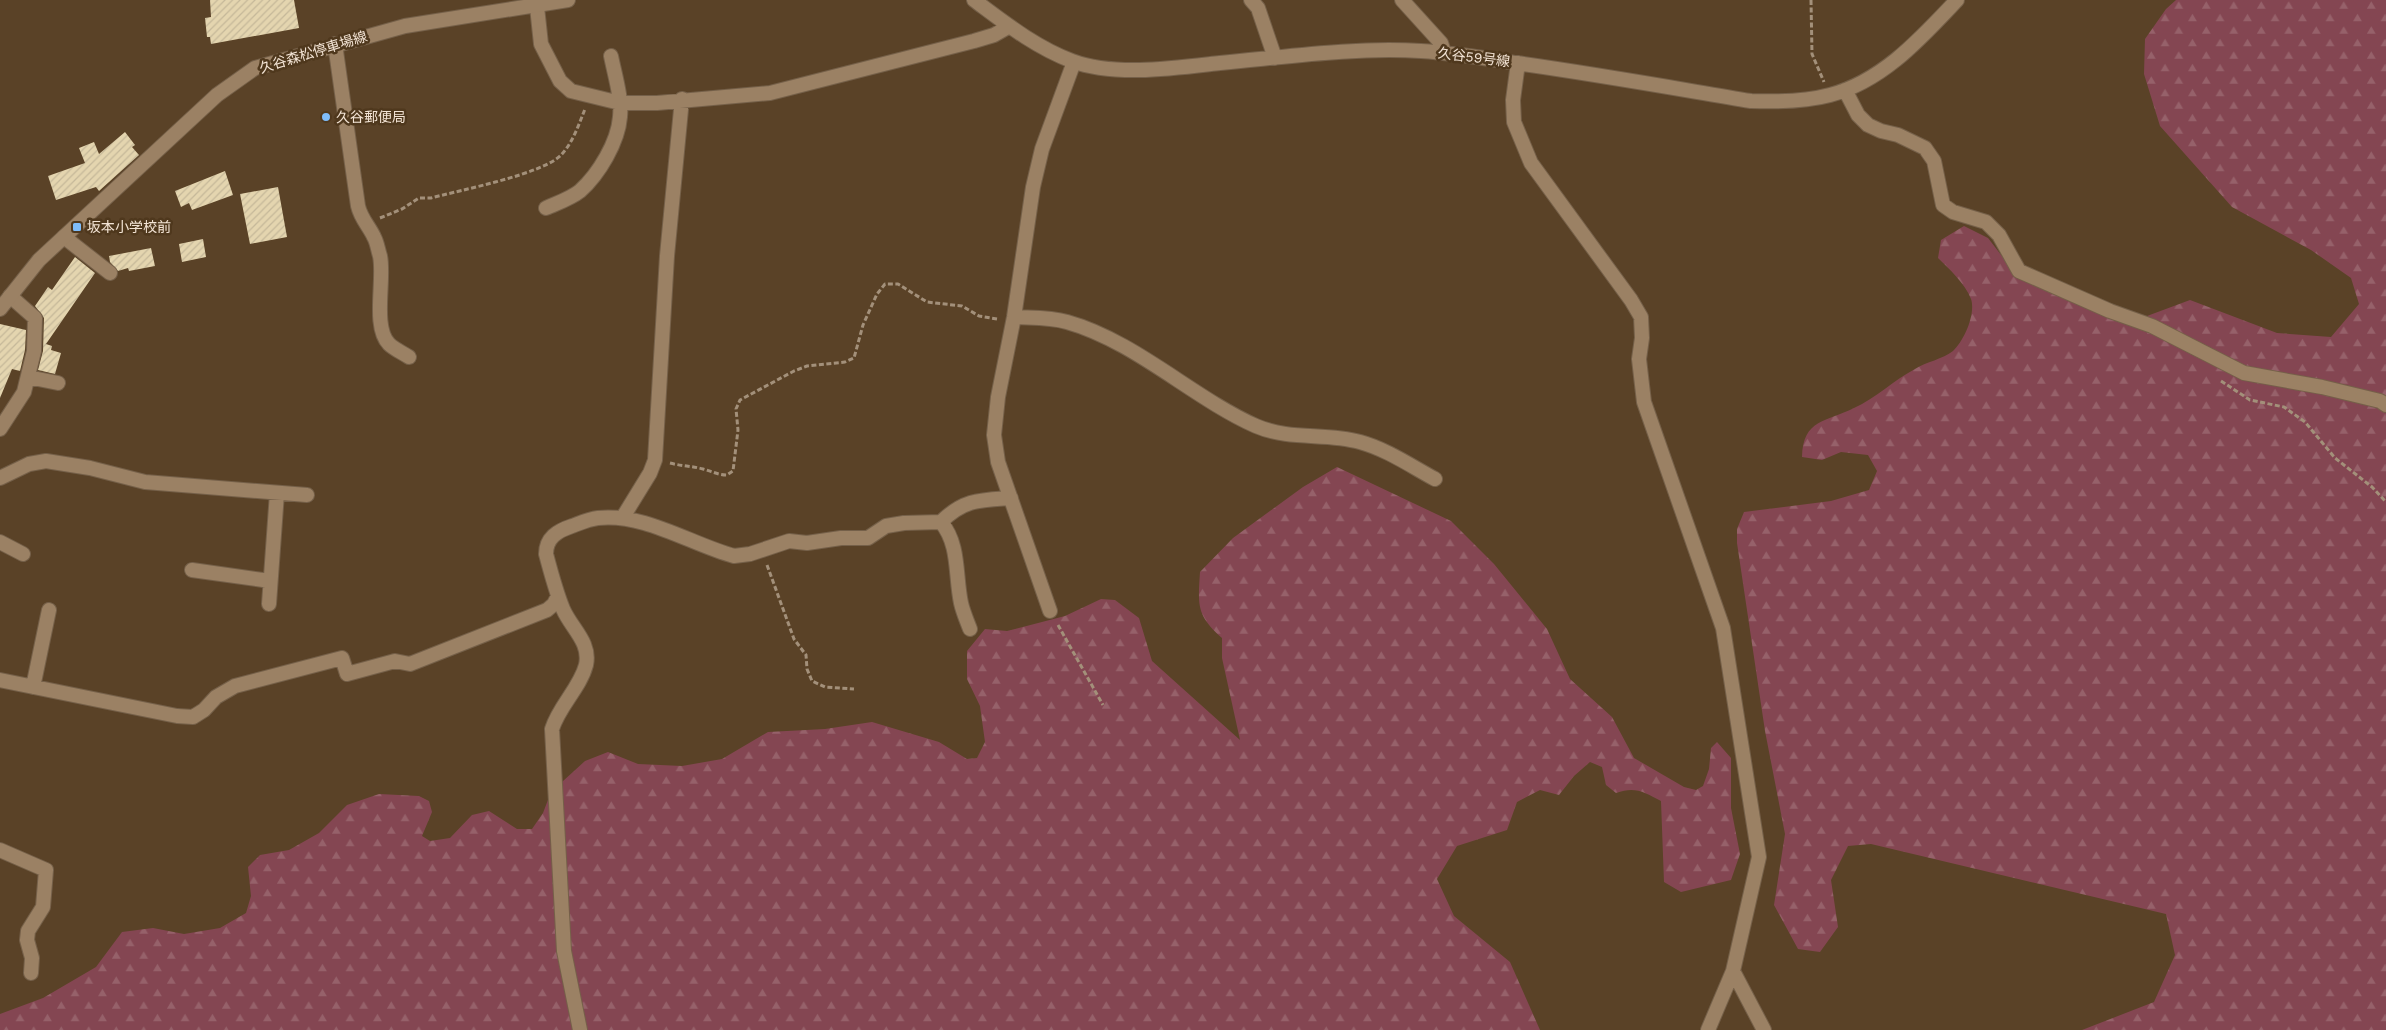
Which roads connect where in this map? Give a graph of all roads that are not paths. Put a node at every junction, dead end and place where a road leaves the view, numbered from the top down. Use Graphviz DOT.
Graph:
graph roads {
  1 [pos="568,0"];
  2 [pos="974,0"];
  3 [pos="1251,0"];
  4 [pos="1402,0"];
  5 [pos="1956,0"];
  6 [pos="537,7"];
  7 [pos="1008,27"];
  8 [pos="335,44"];
  9 [pos="1444,52"];
  10 [pos="611,56"];
  11 [pos="1275,58"];
  12 [pos="1074,62"];
  13 [pos="1518,63"];
  14 [pos="1845,90"];
  15 [pos="682,100"];
  16 [pos="620,103"];
  17 [pos="546,208"];
  18 [pos="64,237"];
  19 [pos="110,273"];
  20 [pos="10,296"];
  21 [pos="0,309"];
  22 [pos="1014,317"];
  23 [pos="409,357"];
  24 [pos="28,377"];
  25 [pos="58,383"];
  26 [pos="2386,405"];
  27 [pos="0,429"];
  28 [pos="0,478"];
  29 [pos="1434,479"];
  30 [pos="277,493"];
  31 [pos="307,495"];
  32 [pos="1011,498"];
  33 [pos="623,518"];
  34 [pos="940,522"];
  35 [pos="0,542"];
  36 [pos="24,554"];
  37 [pos="192,570"];
  38 [pos="270,581"];
  39 [pos="558,596"];
  40 [pos="268,604"];
  41 [pos="49,610"];
  42 [pos="1050,612"];
  43 [pos="970,629"];
  44 [pos="0,680"];
  45 [pos="33,686"];
  46 [pos="0,850"];
  47 [pos="1733,971"];
  48 [pos="31,974"];
  49 [pos="580,1030"];
  50 [pos="1708,1030"];
  51 [pos="1764,1030"];
  1 -- 6 [label="street, 久谷森松停車場線"];
  2 -- 7 [label="street, 久谷59号線"];
  3 -- 11 [label="street"];
  4 -- 9 [label="street"];
  5 -- 14 [label="street, 久谷59号線"];
  6 -- 8 [label="street, 久谷森松停車場線"];
  6 -- 16 [label="street"];
  7 -- 12 [label="street, 久谷59号線"];
  7 -- 15 [label="street"];
  8 -- 18 [label="street, 久谷森松停車場線"];
  8 -- 23 [label="street"];
  9 -- 11 [label="street, 久谷59号線"];
  9 -- 13 [label="street, 久谷59号線"];
  10 -- 16 [label="street"];
  11 -- 12 [label="street, 久谷59号線"];
  12 -- 22 [label="street"];
  13 -- 14 [label="street, 久谷59号線"];
  13 -- 47 [label="street"];
  14 -- 26 [label="street"];
  15 -- 16 [label="street"];
  15 -- 33 [label="street"];
  16 -- 17 [label="street"];
  18 -- 19 [label="street"];
  18 -- 20 [label="street, 久谷森松停車場線"];
  20 -- 21 [label="street, 久谷森松停車場線"];
  20 -- 24 [label="street"];
  22 -- 29 [label="street"];
  22 -- 32 [label="street"];
  24 -- 25 [label="street"];
  24 -- 27 [label="street"];
  28 -- 30 [label="street"];
  30 -- 31 [label="street"];
  30 -- 38 [label="street"];
  32 -- 34 [label="street"];
  32 -- 42 [label="street"];
  33 -- 34 [label="street"];
  33 -- 39 [label="street"];
  34 -- 43 [label="street"];
  35 -- 36 [label="street"];
  37 -- 38 [label="street"];
  38 -- 40 [label="street"];
  39 -- 45 [label="street"];
  39 -- 49 [label="street"];
  41 -- 45 [label="street"];
  44 -- 45 [label="street"];
  46 -- 48 [label="street"];
  47 -- 50 [label="street"];
  47 -- 51 [label="street"];
}
